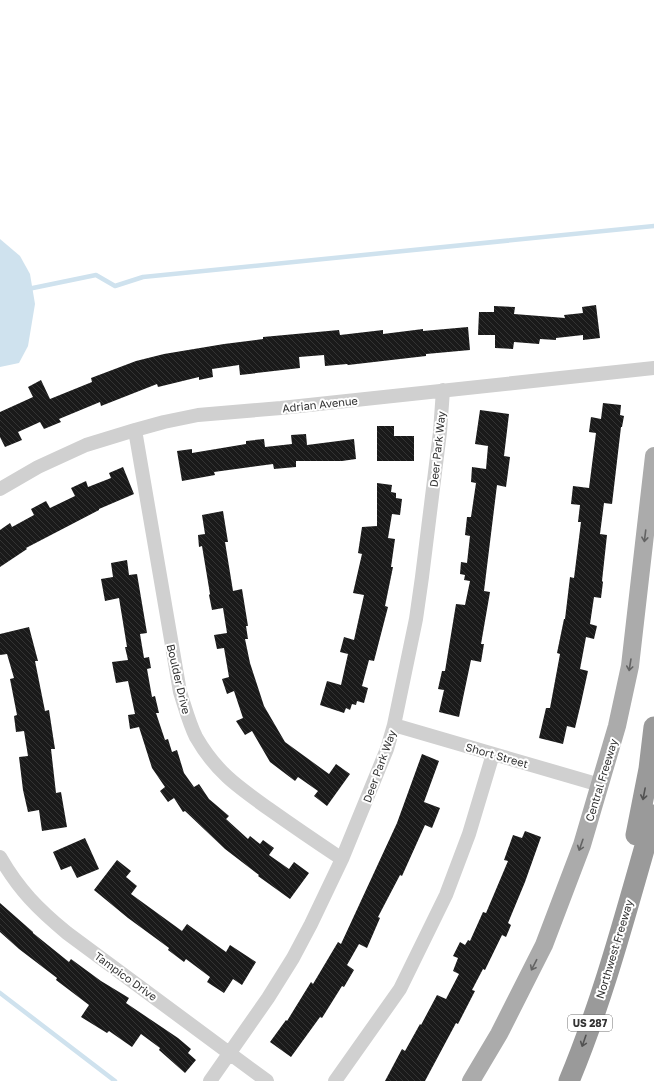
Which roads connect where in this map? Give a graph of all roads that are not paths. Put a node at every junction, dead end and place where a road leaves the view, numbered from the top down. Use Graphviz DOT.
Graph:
graph roads {
  1 [pos="654,368"];
  2 [pos="443,390"];
  3 [pos="135,430"];
  4 [pos="654,456"];
  5 [pos="0,489"];
  6 [pos="394,725"];
  7 [pos="654,727"];
  8 [pos="493,754"];
  9 [pos="600,784"];
  10 [pos="654,815"];
  11 [pos="0,857"];
  12 [pos="342,860"];
  13 [pos="611,965"];
  14 [pos="231,1053"];
  15 [pos="210,1081"];
  16 [pos="268,1081"];
  17 [pos="335,1081"];
  18 [pos="471,1081"];
  19 [pos="569,1081"];
  1 -- 2 [label="street, Adrian Avenue"];
  2 -- 3 [label="street, Adrian Avenue"];
  2 -- 6 [label="street, Deer Park Way"];
  3 -- 5 [label="street, Adrian Avenue"];
  3 -- 12 [label="street, Boulder Drive"];
  4 -- 9 [label="main road, Central Freeway, one-way"];
  6 -- 8 [label="street, Short Street"];
  6 -- 12 [label="street, Deer Park Way"];
  7 -- 13 [label="highway, one-way"];
  8 -- 9 [label="street, Short Street"];
  8 -- 17 [label="street"];
  9 -- 18 [label="main road, Central Freeway, one-way"];
  10 -- 13 [label="highway, Northwest Freeway / US 287"];
  11 -- 14 [label="street, Tampico Drive"];
  12 -- 14 [label="street, Deer Park Way"];
  13 -- 19 [label="highway, Northwest Freeway / US 287, one-way"];
  14 -- 15 [label="street, Deer Park Way"];
  14 -- 16 [label="street, Tampico Drive"];
}
